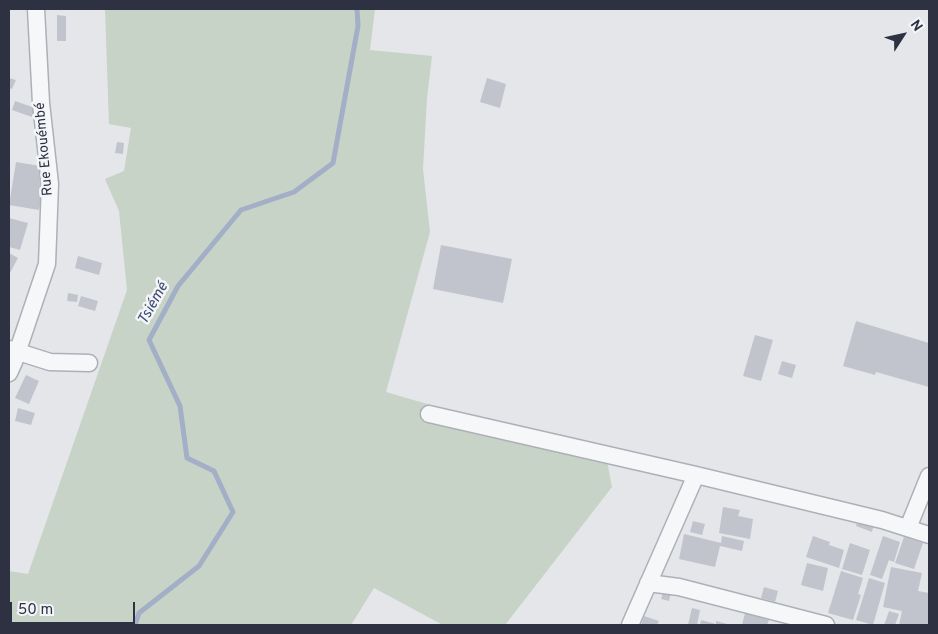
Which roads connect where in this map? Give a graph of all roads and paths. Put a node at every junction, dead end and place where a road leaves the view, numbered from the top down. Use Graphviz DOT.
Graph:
graph roads {
  1 [pos="36,9"];
  2 [pos="13,350"];
  3 [pos="89,363"];
  4 [pos="9,373"];
  5 [pos="429,414"];
  6 [pos="696,475"];
  7 [pos="929,476"];
  8 [pos="908,528"];
  9 [pos="929,535"];
  10 [pos="648,583"];
  11 [pos="630,625"];
  12 [pos="826,625"];
  1 -- 2 [label="street, Rue Ekouémbé"];
  2 -- 3 [label="street"];
  2 -- 4 [label="street, Rue Ekouémbé"];
  5 -- 6 [label="street"];
  6 -- 8 [label="street"];
  6 -- 10 [label="street"];
  7 -- 8 [label="street"];
  8 -- 9 [label="street"];
  10 -- 11 [label="street"];
  10 -- 12 [label="street"];
}
